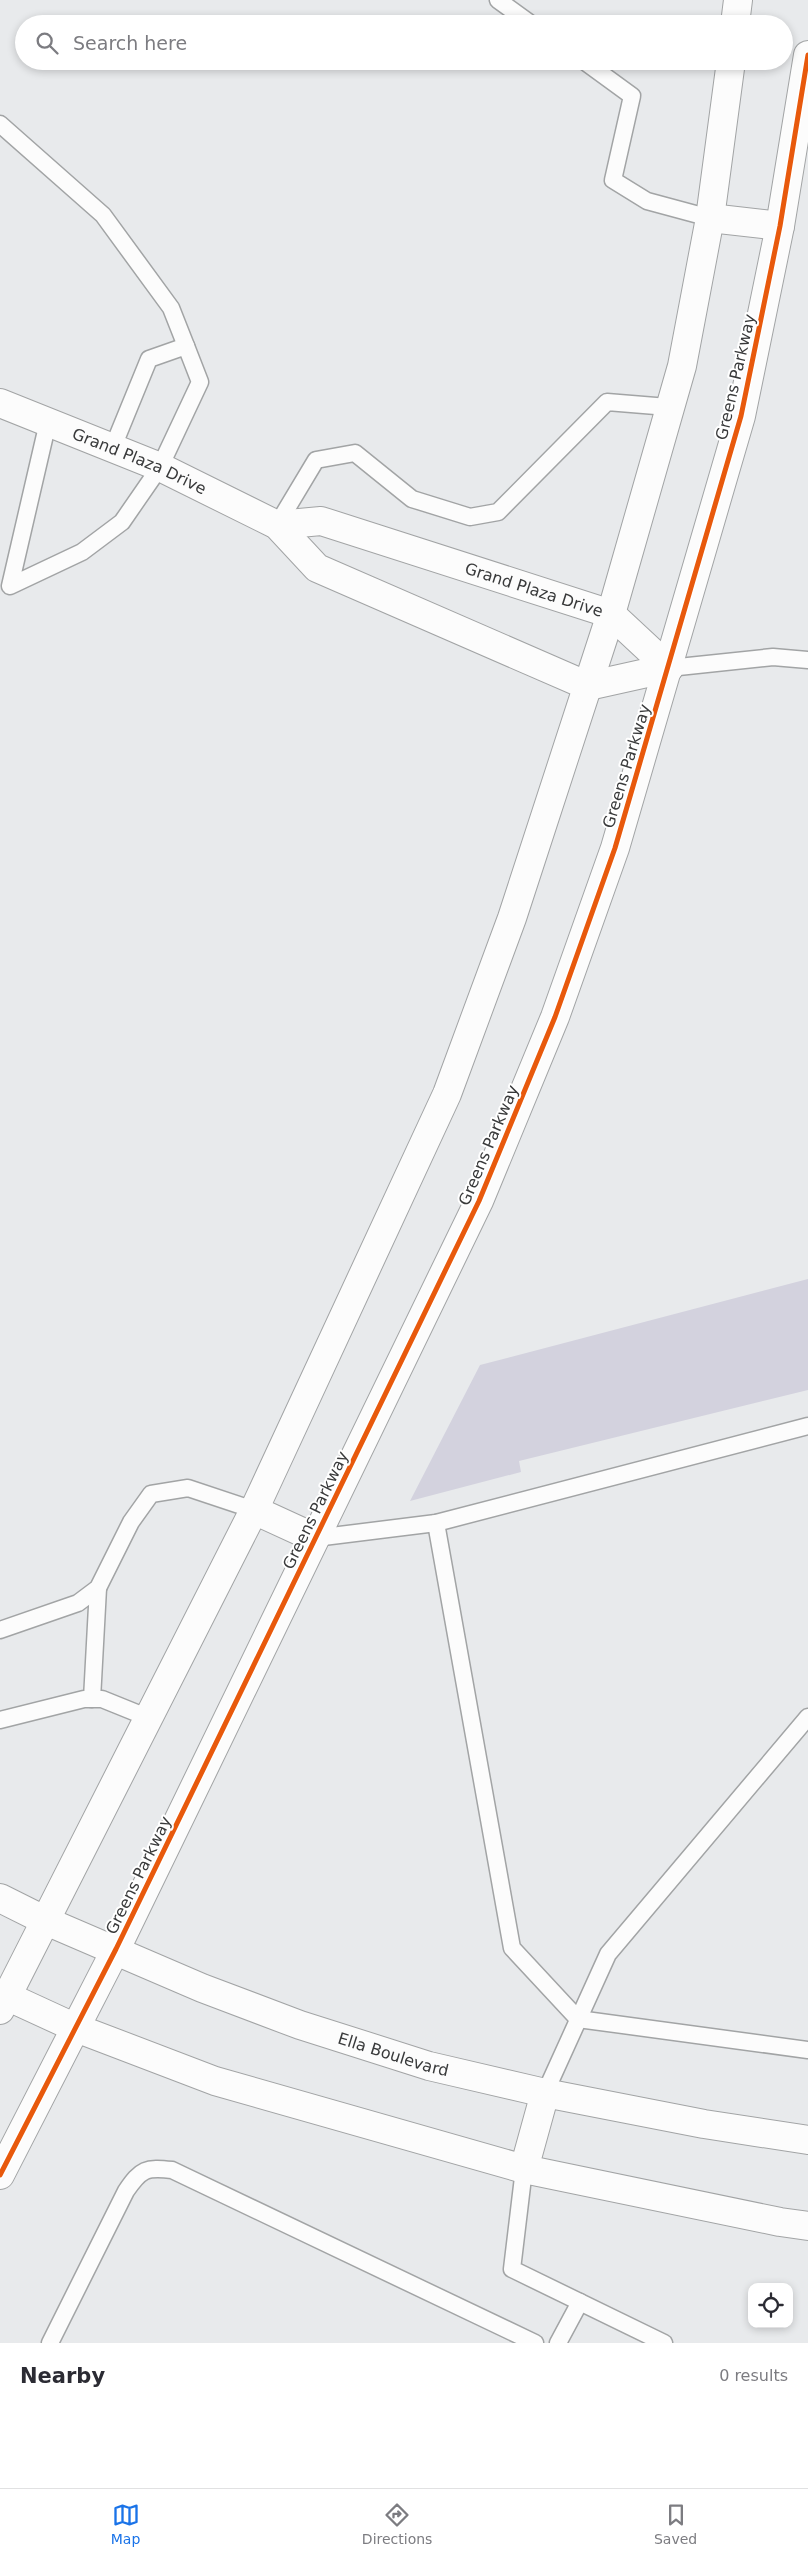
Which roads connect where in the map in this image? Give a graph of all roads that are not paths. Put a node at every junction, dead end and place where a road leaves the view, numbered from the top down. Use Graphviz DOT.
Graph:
graph roads {
  1 [pos="498,0"];
  2 [pos="738,0"];
  3 [pos="519,15"];
  4 [pos="736,15"];
  5 [pos="808,55"];
  6 [pos="596,70"];
  7 [pos="730,70"];
  8 [pos="0,124"];
  9 [pos="710,218"];
  10 [pos="780,226"];
  11 [pos="186,346"];
  12 [pos="0,403"];
  13 [pos="668,407"];
  14 [pos="48,422"];
  15 [pos="112,448"];
  16 [pos="160,467"];
  17 [pos="277,525"];
  18 [pos="5,590"];
  19 [pos="611,614"];
  20 [pos="808,660"];
  21 [pos="669,668"];
  22 [pos="588,686"];
  23 [pos="808,1426"];
  24 [pos="254,1510"];
  25 [pos="436,1523"];
  26 [pos="315,1538"];
  27 [pos="98,1588"];
  28 [pos="0,1630"];
  29 [pos="92,1699"];
  30 [pos="808,1717"];
  31 [pos="149,1718"];
  32 [pos="0,1720"];
  33 [pos="0,1898"];
  34 [pos="46,1922"];
  35 [pos="116,1949"];
  36 [pos="2,2000"];
  37 [pos="578,2019"];
  38 [pos="76,2028"];
  39 [pos="808,2050"];
  40 [pos="545,2093"];
  41 [pos="808,2140"];
  42 [pos="524,2169"];
  43 [pos="0,2175"];
  44 [pos="808,2226"];
  45 [pos="580,2302"];
  46 [pos="50,2343"];
  47 [pos="535,2343"];
  48 [pos="558,2343"];
  49 [pos="664,2343"];
  1 -- 3 [label="lane"];
  2 -- 4 [label="street"];
  5 -- 10 [label="street, Greens Parkway"];
  6 -- 9 [label="lane"];
  7 -- 9 [label="street"];
  8 -- 11 [label="lane"];
  9 -- 10 [label="street"];
  9 -- 13 [label="street"];
  10 -- 21 [label="street, Greens Parkway"];
  11 -- 15 [label="lane"];
  11 -- 16 [label="lane"];
  12 -- 14 [label="street, Grand Plaza Drive"];
  13 -- 17 [label="lane"];
  13 -- 19 [label="street"];
  14 -- 15 [label="street, Grand Plaza Drive"];
  14 -- 18 [label="lane"];
  15 -- 16 [label="street, Grand Plaza Drive"];
  16 -- 17 [label="street, Grand Plaza Drive"];
  16 -- 18 [label="lane"];
  17 -- 19 [label="street, Grand Plaza Drive"];
  17 -- 22 [label="street, Grand Plaza Drive"];
  19 -- 21 [label="street, Grand Plaza Drive"];
  19 -- 22 [label="street"];
  20 -- 21 [label="lane"];
  21 -- 22 [label="street"];
  21 -- 26 [label="street, Greens Parkway"];
  22 -- 24 [label="street"];
  23 -- 25 [label="lane"];
  24 -- 26 [label="street"];
  24 -- 27 [label="lane"];
  24 -- 31 [label="street"];
  25 -- 26 [label="lane"];
  25 -- 37 [label="lane"];
  26 -- 35 [label="street, Greens Parkway"];
  27 -- 28 [label="lane"];
  27 -- 29 [label="lane"];
  29 -- 31 [label="lane"];
  29 -- 32 [label="lane"];
  30 -- 37 [label="lane"];
  31 -- 34 [label="street"];
  33 -- 34 [label="street, Ella Boulevard"];
  34 -- 35 [label="street, Ella Boulevard"];
  34 -- 36 [label="street"];
  35 -- 38 [label="street, Greens Parkway"];
  35 -- 40 [label="street, Ella Boulevard"];
  36 -- 38 [label="street"];
  37 -- 39 [label="lane"];
  37 -- 40 [label="lane"];
  38 -- 42 [label="street"];
  38 -- 43 [label="street, Greens Parkway"];
  40 -- 41 [label="street, Ella Boulevard"];
  40 -- 42 [label="street"];
  42 -- 44 [label="street"];
  42 -- 45 [label="lane"];
  45 -- 48 [label="lane"];
  45 -- 49 [label="lane"];
  46 -- 47 [label="lane"];
}
